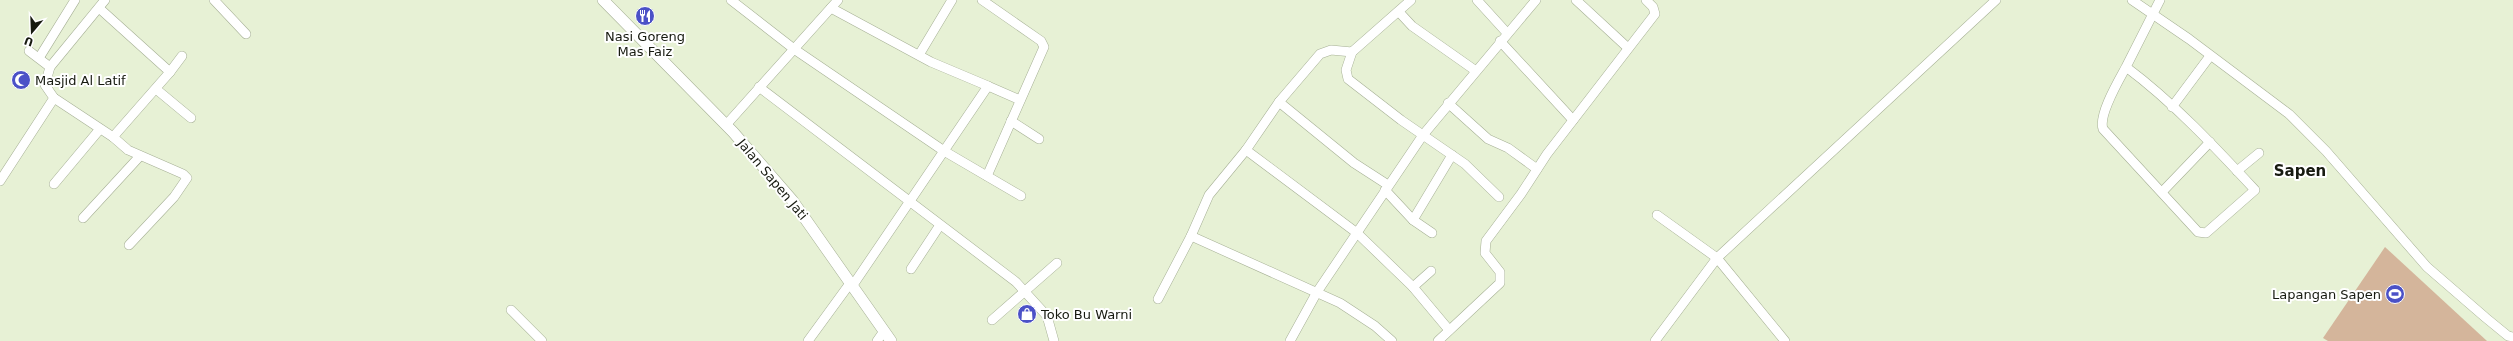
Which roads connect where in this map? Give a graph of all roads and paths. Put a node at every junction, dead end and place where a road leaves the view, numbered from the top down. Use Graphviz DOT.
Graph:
graph roads {
  1 [pos="75,0"];
  2 [pos="214,0"];
  3 [pos="603,0"];
  4 [pos="731,0"];
  5 [pos="838,0"];
  6 [pos="952,0"];
  7 [pos="982,0"];
  8 [pos="1411,0"];
  9 [pos="1477,0"];
  10 [pos="1536,0"];
  11 [pos="1576,0"];
  12 [pos="1646,0"];
  13 [pos="1996,0"];
  14 [pos="2132,0"];
  15 [pos="2160,0"];
  16 [pos="102,4"];
  17 [pos="831,8"];
  18 [pos="1399,12"];
  19 [pos="2154,15"];
  20 [pos="1507,33"];
  21 [pos="246,34"];
  22 [pos="1500,41"];
  23 [pos="1628,48"];
  24 [pos="794,49"];
  25 [pos="29,51"];
  26 [pos="1352,52"];
  27 [pos="919,55"];
  28 [pos="182,56"];
  29 [pos="2210,56"];
  30 [pos="39,58"];
  31 [pos="50,67"];
  32 [pos="2126,68"];
  33 [pos="1476,71"];
  34 [pos="170,72"];
  35 [pos="988,86"];
  36 [pos="759,87"];
  37 [pos="156,89"];
  38 [pos="54,98"];
  39 [pos="1020,100"];
  40 [pos="1279,102"];
  41 [pos="1448,104"];
  42 [pos="2172,107"];
  43 [pos="191,118"];
  44 [pos="1573,120"];
  45 [pos="1011,121"];
  46 [pos="726,124"];
  47 [pos="100,129"];
  48 [pos="1423,135"];
  49 [pos="113,137"];
  50 [pos="1039,139"];
  51 [pos="2210,142"];
  52 [pos="1246,150"];
  53 [pos="944,151"];
  54 [pos="2259,153"];
  55 [pos="1452,155"];
  56 [pos="140,156"];
  57 [pos="1537,169"];
  58 [pos="2237,171"];
  59 [pos="987,176"];
  60 [pos="0,181"];
  61 [pos="54,184"];
  62 [pos="1386,188"];
  63 [pos="2162,192"];
  64 [pos="1021,196"];
  65 [pos="1499,197"];
  66 [pos="910,202"];
  67 [pos="1657,215"];
  68 [pos="83,218"];
  69 [pos="1413,220"];
  70 [pos="940,225"];
  71 [pos="1357,233"];
  72 [pos="1432,233"];
  73 [pos="1191,236"];
  74 [pos="129,245"];
  75 [pos="1717,258"];
  76 [pos="1057,263"];
  77 [pos="911,269"];
  78 [pos="1431,270"];
  79 [pos="852,284"];
  80 [pos="1413,287"];
  81 [pos="1025,290"];
  82 [pos="1317,292"];
  83 [pos="1158,299"];
  84 [pos="512,310"];
  85 [pos="992,320"];
  86 [pos="1449,330"];
  87 [pos="884,331"];
  88 [pos="2509,338"];
  89 [pos="542,341"];
  90 [pos="808,341"];
  91 [pos="877,341"];
  92 [pos="891,341"];
  93 [pos="1054,341"];
  94 [pos="1290,341"];
  95 [pos="1392,341"];
  96 [pos="1438,341"];
  97 [pos="1655,341"];
  98 [pos="1785,341"];
  1 -- 30 [label="street"];
  2 -- 21 [label="street"];
  3 -- 46 [label="street, Jalan Sapen Jati"];
  4 -- 24 [label="street"];
  5 -- 17 [label="street"];
  6 -- 27 [label="street"];
  7 -- 39 [label="street"];
  8 -- 18 [label="street"];
  9 -- 20 [label="street"];
  10 -- 20 [label="street"];
  11 -- 23 [label="street"];
  12 -- 23 [label="street"];
  13 -- 75 [label="street"];
  14 -- 19 [label="street"];
  15 -- 19 [label="street"];
  16 -- 31 [label="street"];
  16 -- 34 [label="street"];
  17 -- 24 [label="street"];
  17 -- 27 [label="street"];
  18 -- 26 [label="street"];
  18 -- 33 [label="street"];
  19 -- 29 [label="street"];
  19 -- 32 [label="street"];
  20 -- 22 [label="street"];
  22 -- 33 [label="street"];
  22 -- 44 [label="street"];
  23 -- 44 [label="street"];
  24 -- 36 [label="street"];
  24 -- 53 [label="street"];
  25 -- 30 [label="street"];
  26 -- 40 [label="street"];
  26 -- 48 [label="street"];
  27 -- 35 [label="street"];
  28 -- 34 [label="street"];
  29 -- 42 [label="street"];
  29 -- 88 [label="street"];
  30 -- 31 [label="street"];
  31 -- 38 [label="street"];
  32 -- 42 [label="street"];
  32 -- 63 [label="street"];
  33 -- 41 [label="street"];
  34 -- 37 [label="street"];
  35 -- 39 [label="street"];
  35 -- 53 [label="street"];
  36 -- 46 [label="street"];
  36 -- 66 [label="street"];
  37 -- 43 [label="street"];
  37 -- 49 [label="street"];
  38 -- 47 [label="street"];
  38 -- 60 [label="street"];
  39 -- 45 [label="street"];
  40 -- 52 [label="street"];
  40 -- 62 [label="street"];
  41 -- 48 [label="street"];
  41 -- 57 [label="street"];
  42 -- 51 [label="street"];
  44 -- 57 [label="street"];
  45 -- 50 [label="street"];
  45 -- 59 [label="street"];
  46 -- 79 [label="street, Jalan Sapen Jati"];
  47 -- 49 [label="street"];
  47 -- 61 [label="street"];
  48 -- 55 [label="street"];
  48 -- 62 [label="street"];
  49 -- 56 [label="street"];
  51 -- 58 [label="street"];
  51 -- 63 [label="street"];
  52 -- 71 [label="street"];
  52 -- 73 [label="street"];
  53 -- 59 [label="street"];
  53 -- 66 [label="street"];
  54 -- 58 [label="street"];
  55 -- 65 [label="street"];
  55 -- 69 [label="street"];
  56 -- 68 [label="street"];
  56 -- 74 [label="street"];
  57 -- 86 [label="street"];
  58 -- 63 [label="street"];
  59 -- 64 [label="street"];
  62 -- 69 [label="street"];
  62 -- 71 [label="street"];
  66 -- 70 [label="street"];
  66 -- 79 [label="street"];
  67 -- 75 [label="street"];
  69 -- 72 [label="street"];
  70 -- 77 [label="street"];
  70 -- 81 [label="street"];
  71 -- 80 [label="street"];
  71 -- 82 [label="street"];
  73 -- 82 [label="street"];
  73 -- 83 [label="street"];
  75 -- 97 [label="street"];
  75 -- 98 [label="street"];
  76 -- 81 [label="street"];
  78 -- 80 [label="street"];
  79 -- 87 [label="street, Jalan Sapen Jati"];
  79 -- 90 [label="street"];
  80 -- 86 [label="street"];
  81 -- 85 [label="street"];
  81 -- 93 [label="street"];
  82 -- 94 [label="street"];
  82 -- 95 [label="street"];
  84 -- 89 [label="street"];
  86 -- 96 [label="street"];
  87 -- 91 [label="street"];
  87 -- 92 [label="street, Jalan Sapen Jati"];
}
